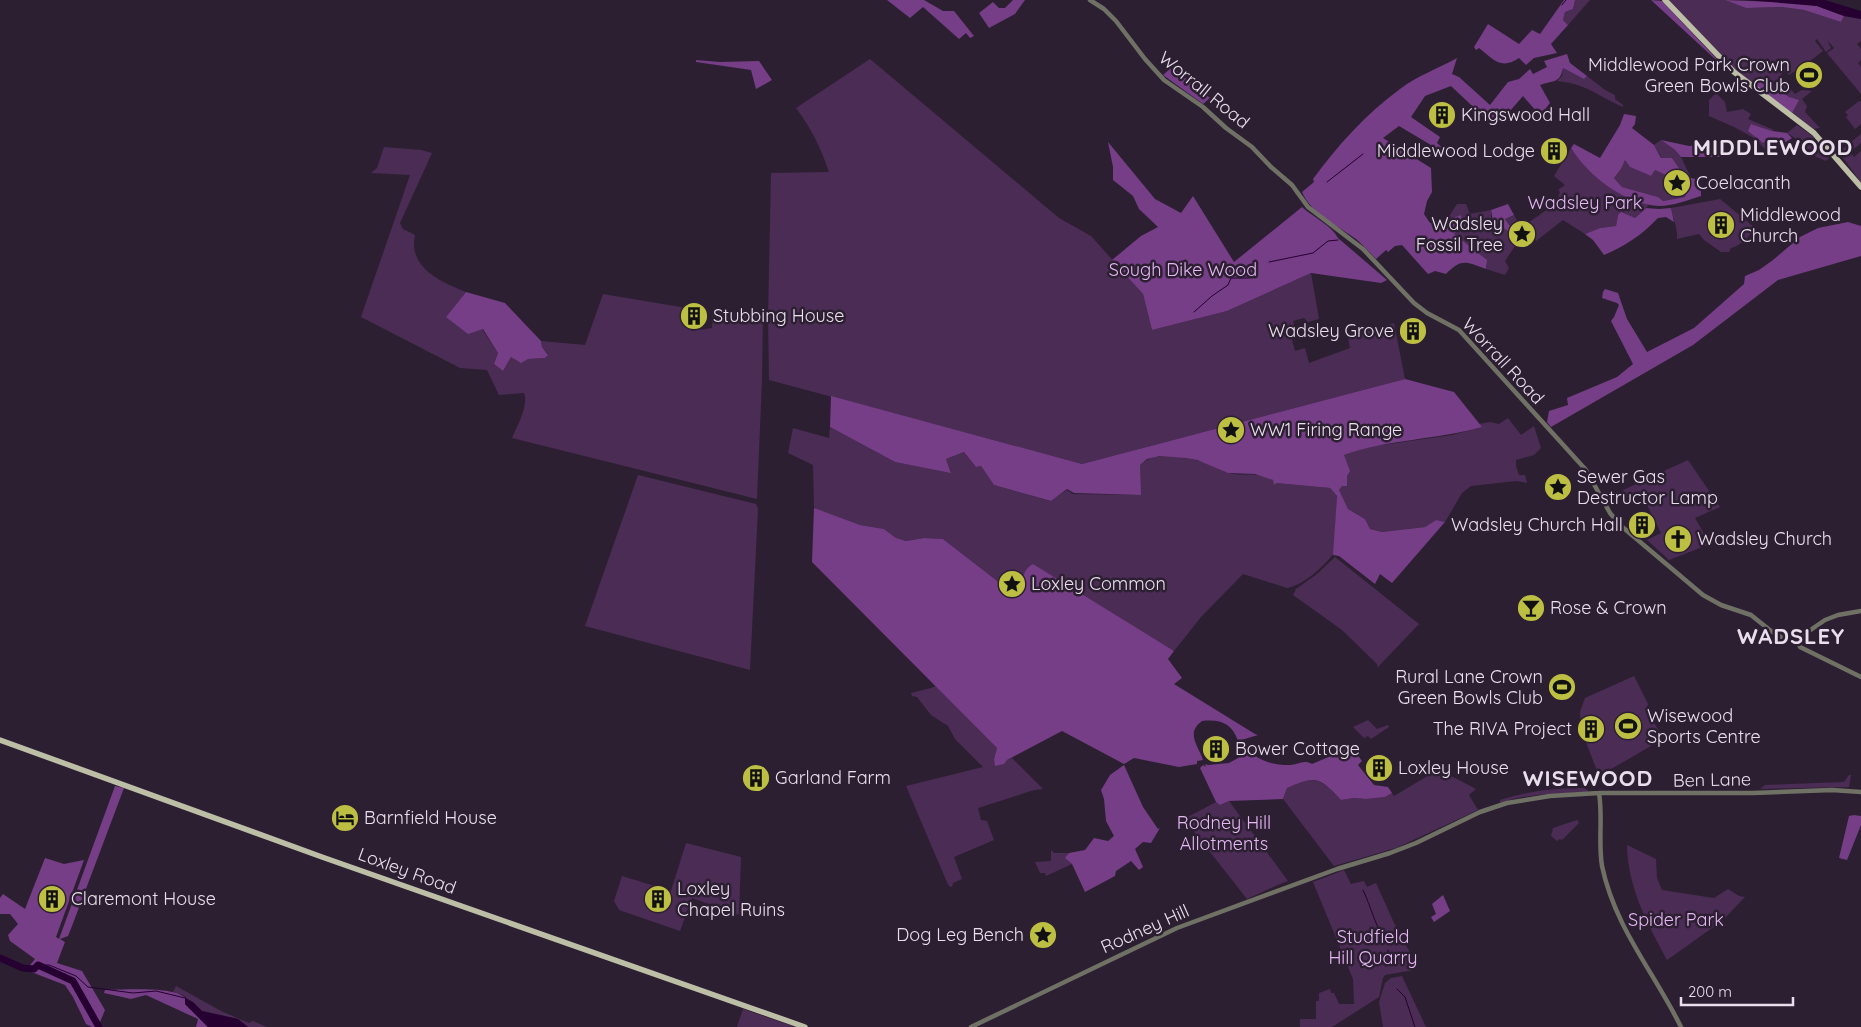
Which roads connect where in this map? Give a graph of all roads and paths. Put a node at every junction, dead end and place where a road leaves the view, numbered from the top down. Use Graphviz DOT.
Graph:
graph roads {
  1 [pos="1090,0"];
  2 [pos="1665,0"];
  3 [pos="1861,188"];
  4 [pos="1861,611"];
  5 [pos="1796,640"];
  6 [pos="1861,677"];
  7 [pos="0,740"];
  8 [pos="1861,792"];
  9 [pos="1600,793"];
  10 [pos="1337,869"];
  11 [pos="805,1027"];
  12 [pos="971,1027"];
  13 [pos="1681,1027"];
  1 -- 5 [label="street, Worrall Road"];
  2 -- 3 [label="main road"];
  4 -- 5 [label="street"];
  5 -- 6 [label="street"];
  7 -- 11 [label="main road, Loxley Road"];
  8 -- 9 [label="street, Ben Lane"];
  9 -- 10 [label="street, Ben Lane"];
  9 -- 13 [label="street"];
  10 -- 12 [label="street, Rodney Hill"];
}
